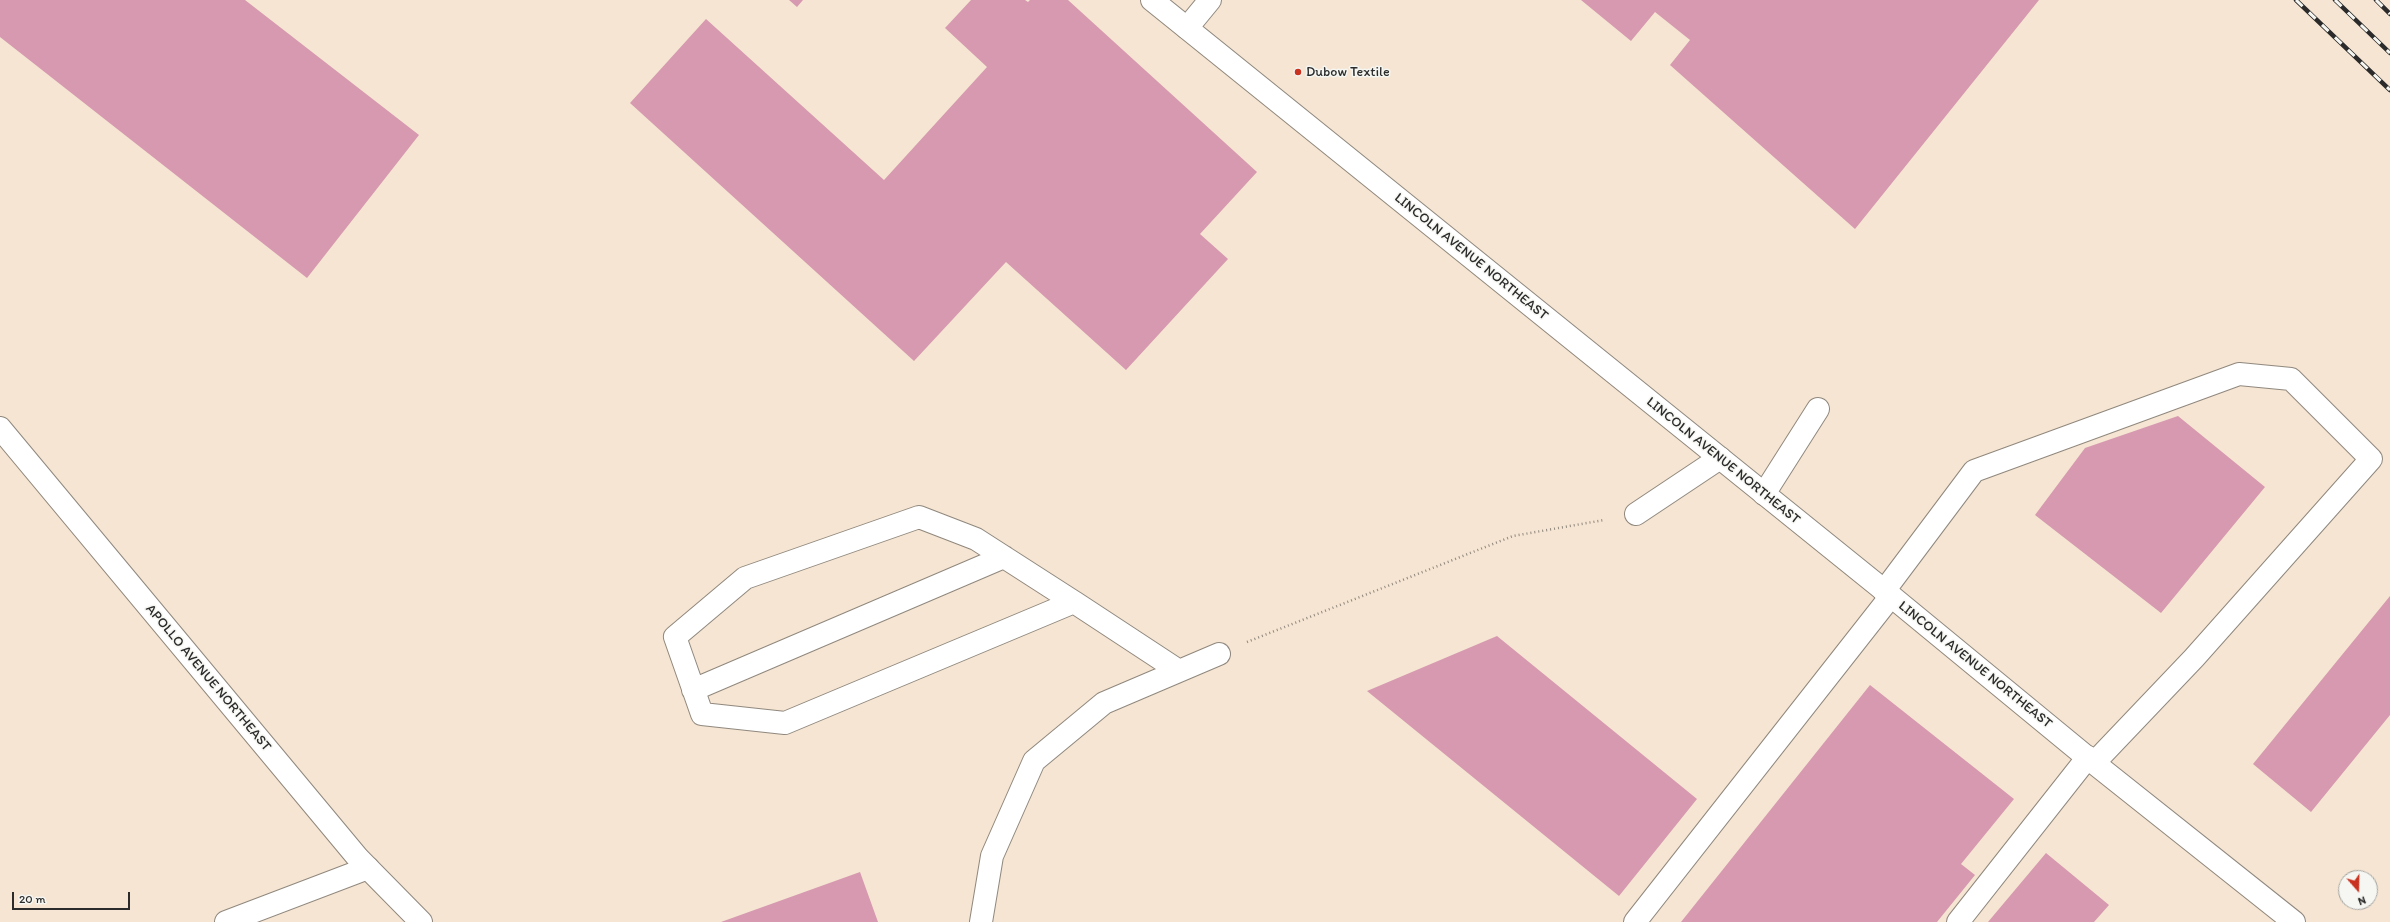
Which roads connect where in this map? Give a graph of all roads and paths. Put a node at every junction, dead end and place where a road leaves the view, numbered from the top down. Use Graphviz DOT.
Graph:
graph roads {
  1 [pos="1152,0"];
  2 [pos="1210,0"];
  3 [pos="1187,28"];
  4 [pos="1818,409"];
  5 [pos="0,428"];
  6 [pos="1720,458"];
  7 [pos="1764,494"];
  8 [pos="1636,514"];
  9 [pos="1004,557"];
  10 [pos="1887,593"];
  11 [pos="1074,602"];
  12 [pos="1219,654"];
  13 [pos="1179,671"];
  14 [pos="693,690"];
  15 [pos="2091,760"];
  16 [pos="368,868"];
  17 [pos="226,922"];
  18 [pos="421,922"];
  19 [pos="981,922"];
  20 [pos="1635,922"];
  21 [pos="1958,922"];
  22 [pos="2294,922"];
  1 -- 3 [label="street, LINCOLN AVENUE NORTHEAST"];
  2 -- 3 [label="street"];
  3 -- 6 [label="street, LINCOLN AVENUE NORTHEAST"];
  4 -- 7 [label="street"];
  5 -- 16 [label="street, APOLLO AVENUE NORTHEAST"];
  6 -- 7 [label="street, LINCOLN AVENUE NORTHEAST"];
  6 -- 8 [label="street"];
  7 -- 10 [label="street, LINCOLN AVENUE NORTHEAST"];
  8 -- 12 [label="path"];
  9 -- 11 [label="street"];
  9 -- 14 [label="street"];
  9 -- 14 [label="street"];
  10 -- 15 [label="street, LINCOLN AVENUE NORTHEAST"];
  10 -- 15 [label="street"];
  10 -- 20 [label="street"];
  11 -- 13 [label="street"];
  11 -- 14 [label="street"];
  12 -- 13 [label="street"];
  13 -- 19 [label="street"];
  15 -- 21 [label="street"];
  15 -- 22 [label="street, LINCOLN AVENUE NORTHEAST"];
  16 -- 17 [label="street"];
  16 -- 18 [label="street, APOLLO AVENUE NORTHEAST"];
}
